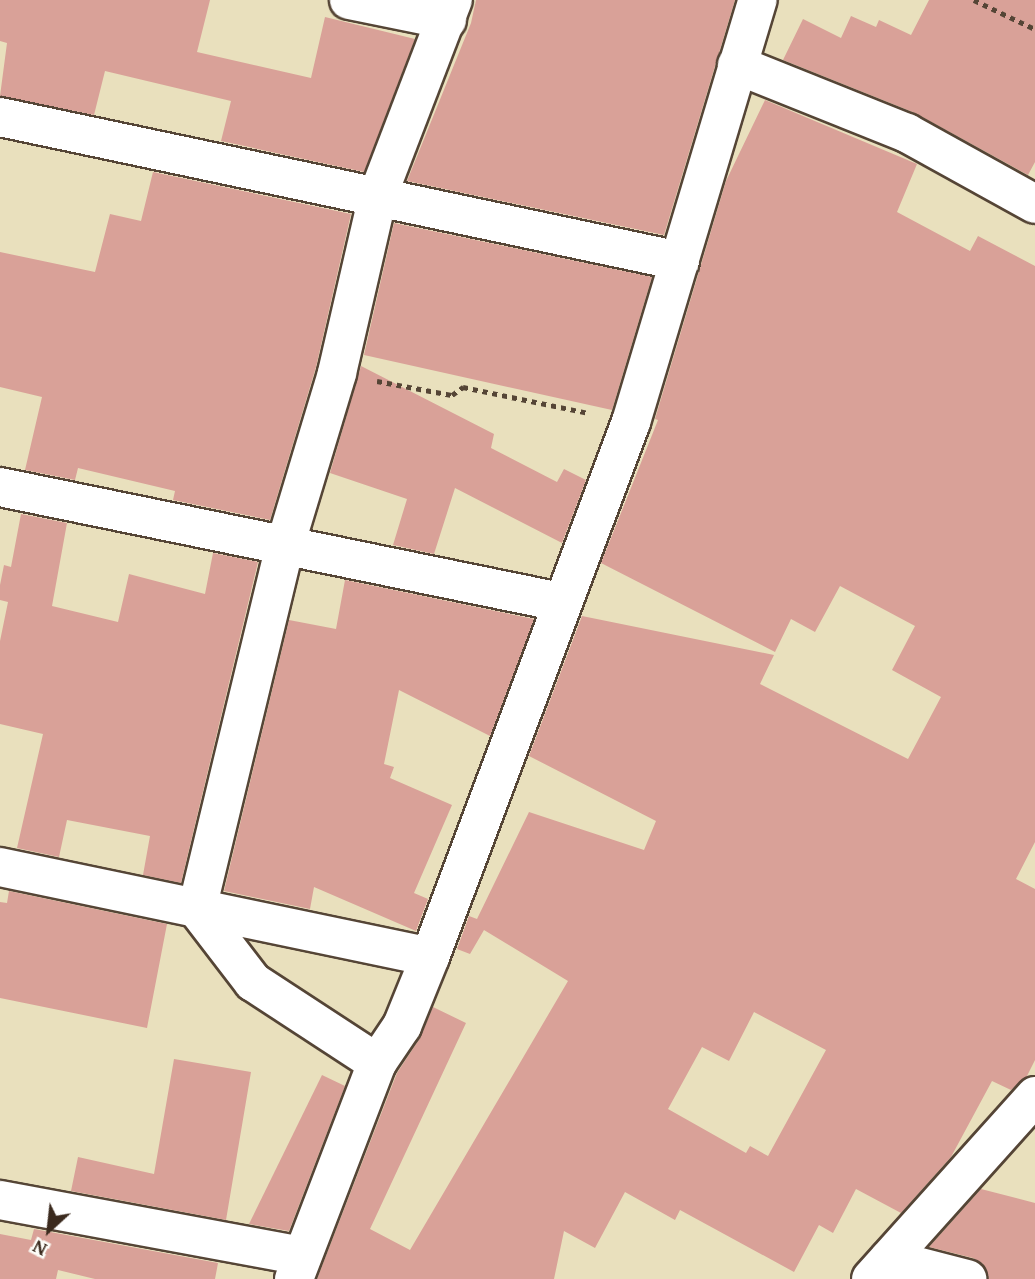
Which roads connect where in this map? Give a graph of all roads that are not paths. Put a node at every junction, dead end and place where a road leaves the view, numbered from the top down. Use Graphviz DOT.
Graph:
graph roads {
  1 [pos="349,0"];
  2 [pos="758,0"];
  3 [pos="450,10"];
  4 [pos="737,65"];
  5 [pos="0,117"];
  6 [pos="378,195"];
  7 [pos="1035,204"];
  8 [pos="680,261"];
  9 [pos="0,487"];
  10 [pos="284,548"];
  11 [pos="560,602"];
  12 [pos="0,867"];
  13 [pos="197,909"];
  14 [pos="430,957"];
  15 [pos="377,1063"];
  16 [pos="1035,1096"];
  17 [pos="0,1200"];
  18 [pos="298,1267"];
  19 [pos="880,1269"];
  20 [pos="967,1279"];
  1 -- 3 [label="street"];
  2 -- 4 [label="street"];
  3 -- 6 [label="street"];
  4 -- 7 [label="street"];
  4 -- 8 [label="street"];
  5 -- 6 [label="street"];
  6 -- 8 [label="street"];
  6 -- 10 [label="street"];
  8 -- 11 [label="street"];
  9 -- 10 [label="street"];
  10 -- 11 [label="street"];
  10 -- 13 [label="street"];
  11 -- 14 [label="street"];
  12 -- 13 [label="street"];
  13 -- 14 [label="street"];
  13 -- 15 [label="street"];
  14 -- 15 [label="street"];
  15 -- 18 [label="street"];
  16 -- 19 [label="street"];
  17 -- 18 [label="street"];
  19 -- 20 [label="street"];
}
